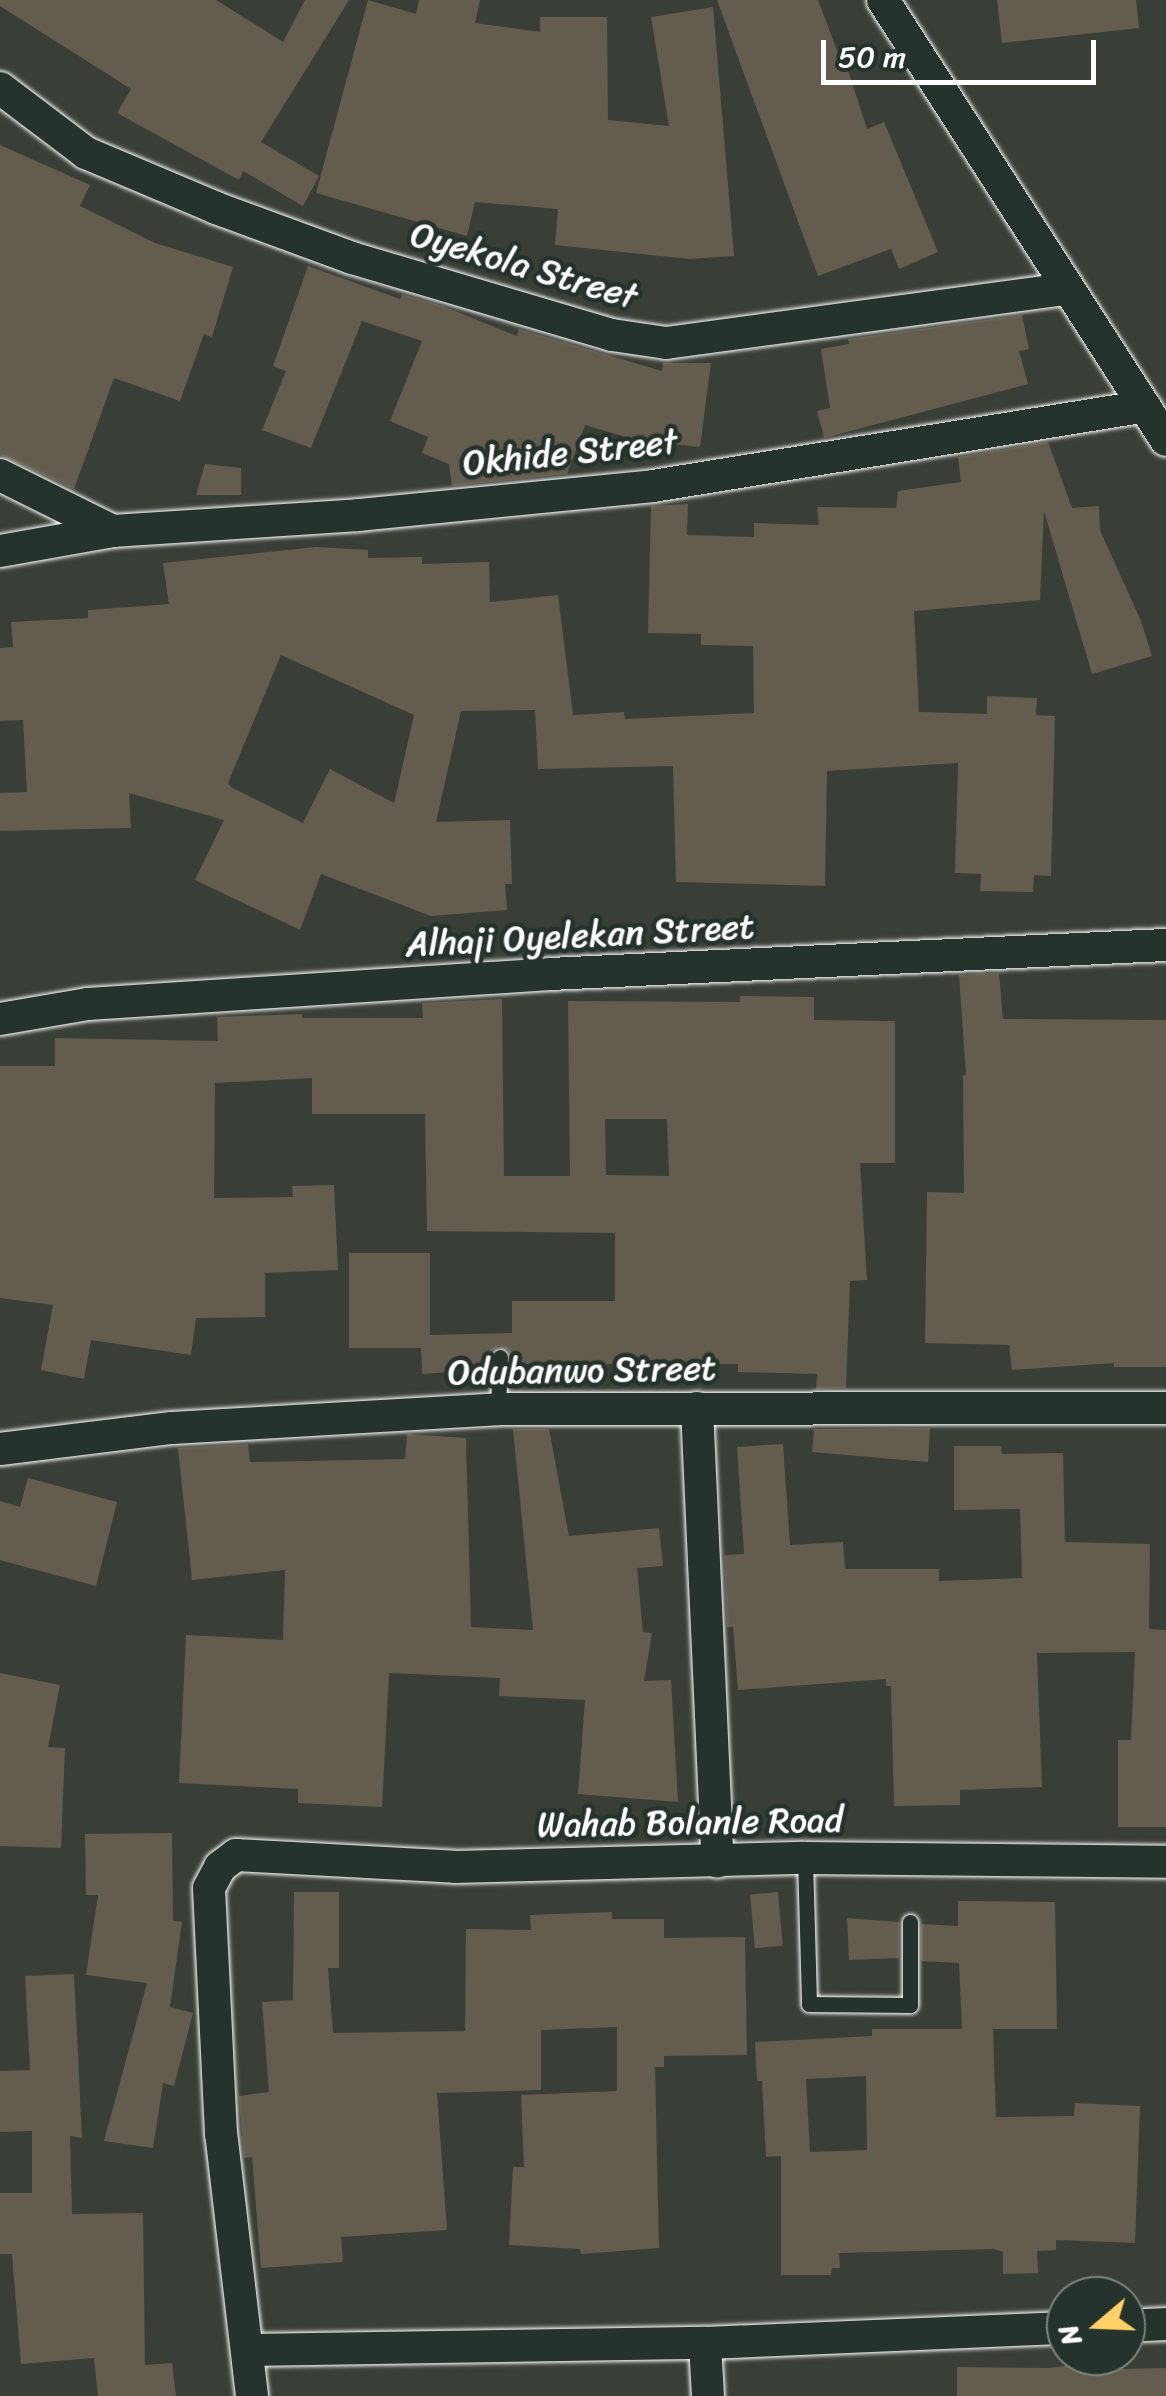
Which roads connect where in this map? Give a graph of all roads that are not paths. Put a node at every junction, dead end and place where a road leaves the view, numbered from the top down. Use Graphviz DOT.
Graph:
graph roads {
  1 [pos="883,0"];
  2 [pos="0,88"];
  3 [pos="1066,289"];
  4 [pos="1145,406"];
  5 [pos="1166,440"];
  6 [pos="0,475"];
  7 [pos="113,531"];
  8 [pos="0,551"];
  9 [pos="1166,945"];
  10 [pos="0,1020"];
  11 [pos="500,1356"];
  12 [pos="697,1408"];
  13 [pos="1166,1408"];
  14 [pos="498,1409"];
  15 [pos="0,1448"];
  16 [pos="805,1858"];
  17 [pos="718,1862"];
  18 [pos="1166,1862"];
  19 [pos="910,1922"];
  20 [pos="1046,2329"];
  21 [pos="705,2343"];
  22 [pos="249,2350"];
  23 [pos="252,2396"];
  24 [pos="708,2396"];
  1 -- 3 [label="street"];
  2 -- 3 [label="street, Oyekola Street"];
  3 -- 4 [label="street"];
  4 -- 5 [label="street"];
  4 -- 7 [label="street, Okhide Street"];
  6 -- 7 [label="street"];
  7 -- 8 [label="street, Okhide Street"];
  9 -- 10 [label="street, Alhaji Oyelekan Street"];
  11 -- 14 [label="lane"];
  12 -- 13 [label="street, Odubanwo Street"];
  12 -- 14 [label="street, Odubanwo Street"];
  12 -- 17 [label="street"];
  14 -- 15 [label="street, Odubanwo Street"];
  16 -- 17 [label="street, Wahab Bolanle Road"];
  16 -- 18 [label="street, Wahab Bolanle Road"];
  16 -- 19 [label="lane"];
  17 -- 22 [label="street, Wahab Bolanle Road"];
  20 -- 21 [label="street"];
  21 -- 22 [label="street"];
  21 -- 24 [label="street"];
  22 -- 23 [label="street"];
}
